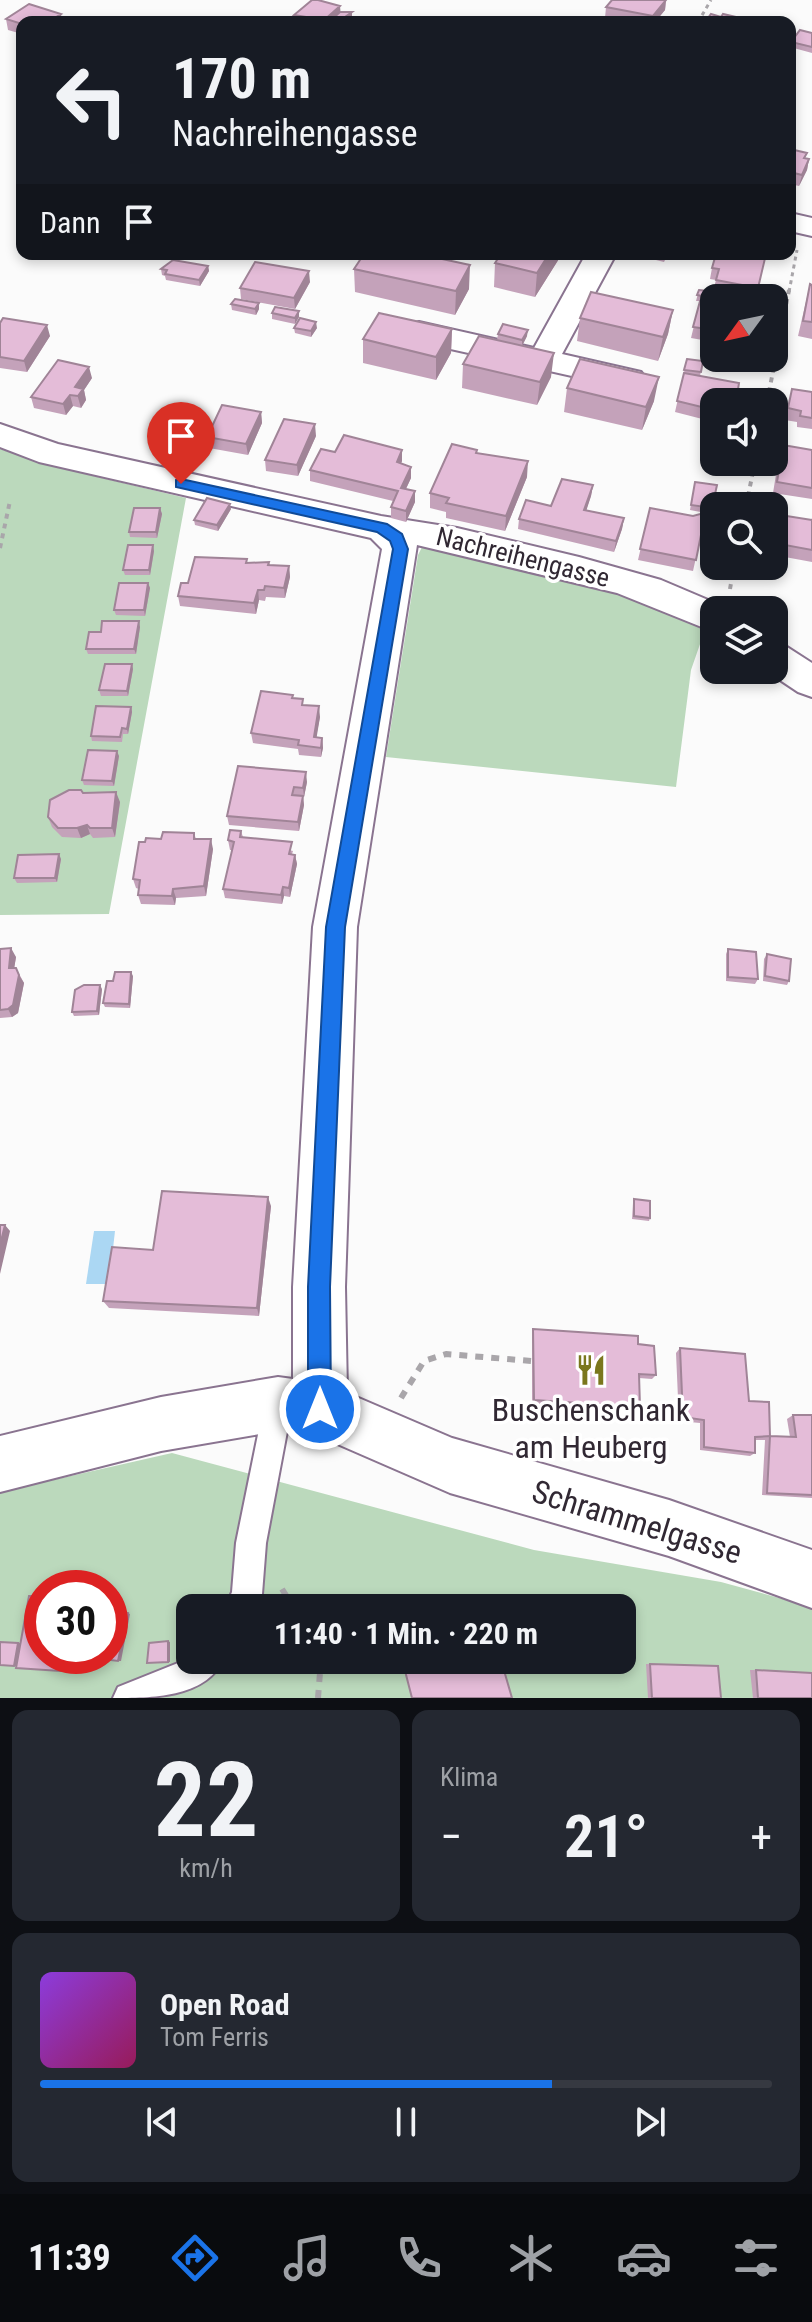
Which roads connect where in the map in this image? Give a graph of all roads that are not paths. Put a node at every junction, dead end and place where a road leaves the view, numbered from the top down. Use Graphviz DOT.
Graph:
graph roads {
  1 [pos="598,260"];
  2 [pos="419,332"];
  3 [pos="543,359"];
  4 [pos="635,380"];
  5 [pos="0,435"];
  6 [pos="381,528"];
  7 [pos="700,611"];
  8 [pos="788,666"];
  9 [pos="812,682"];
  10 [pos="299,1406"];
  11 [pos="0,1464"];
  12 [pos="812,1579"];
  13 [pos="247,1594"];
  14 [pos="189,1674"];
  15 [pos="129,1698"];
  1 -- 3 [label="street"];
  2 -- 3 [label="street"];
  3 -- 4 [label="street"];
  5 -- 6 [label="street, Nachreihengasse"];
  6 -- 7 [label="street, Nachreihengasse"];
  6 -- 10 [label="street"];
  8 -- 9 [label="street"];
  10 -- 11 [label="street"];
  10 -- 12 [label="street, Schrammelgasse"];
  10 -- 13 [label="lane"];
  14 -- 15 [label="lane"];
}
